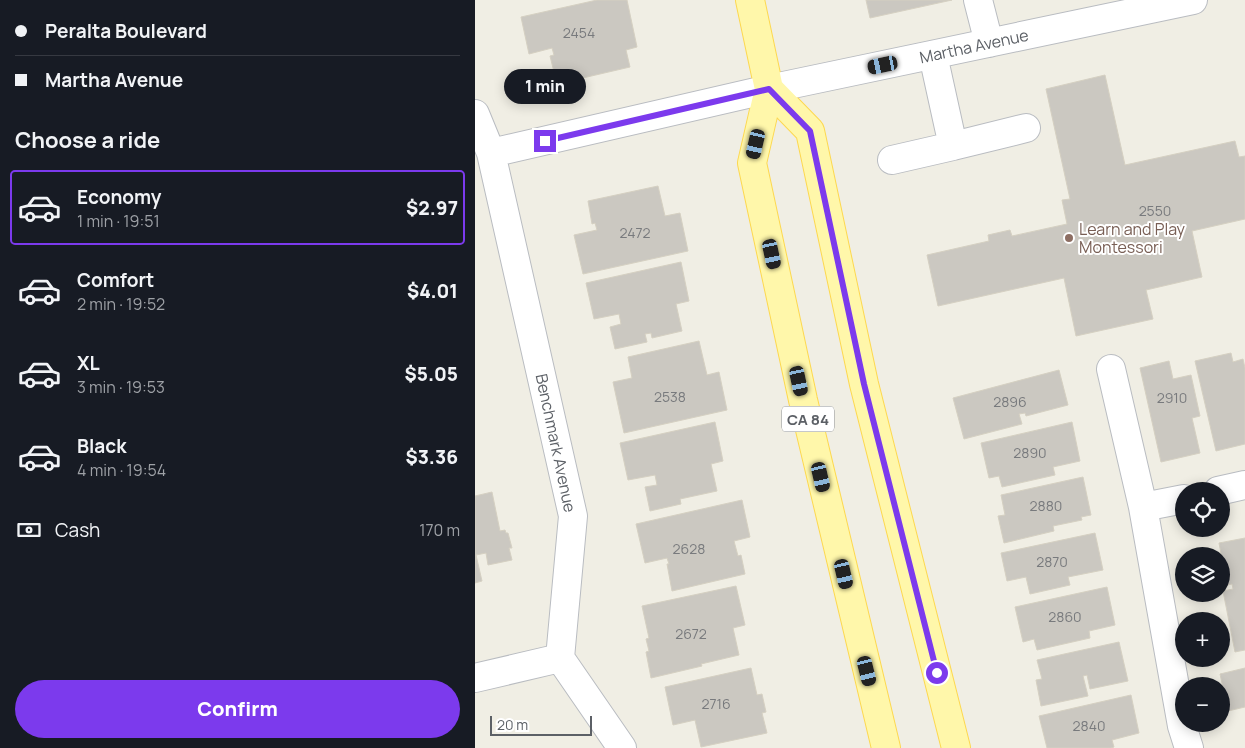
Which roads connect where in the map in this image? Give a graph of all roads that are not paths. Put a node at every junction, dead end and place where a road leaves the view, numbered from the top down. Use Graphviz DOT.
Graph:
graph roads {
  1 [pos="750,0"];
  2 [pos="978,0"];
  3 [pos="1193,0"];
  4 [pos="1118,8"];
  5 [pos="989,43"];
  6 [pos="933,54"];
  7 [pos="769,89"];
  8 [pos="475,114"];
  9 [pos="1026,128"];
  10 [pos="953,146"];
  11 [pos="491,153"];
  12 [pos="892,160"];
  13 [pos="1111,369"];
  14 [pos="1245,486"];
  15 [pos="1230,489"];
  16 [pos="1175,501"];
  17 [pos="1143,507"];
  18 [pos="560,658"];
  19 [pos="475,678"];
  20 [pos="621,748"];
  21 [pos="886,748"];
  22 [pos="957,748"];
  23 [pos="1189,748"];
  1 -- 7 [label="main road, CA 84"];
  2 -- 5 [label="street"];
  3 -- 4 [label="street, Martha Avenue"];
  4 -- 5 [label="street, Martha Avenue"];
  5 -- 6 [label="street, Martha Avenue"];
  6 -- 7 [label="street, Martha Avenue"];
  6 -- 10 [label="street"];
  7 -- 11 [label="street, Martha Avenue"];
  7 -- 21 [label="main road, CA 84"];
  7 -- 22 [label="main road"];
  8 -- 11 [label="street, Benchmark Avenue"];
  9 -- 10 [label="street"];
  10 -- 12 [label="street"];
  11 -- 18 [label="street, Benchmark Avenue"];
  13 -- 17 [label="street"];
  14 -- 15 [label="street"];
  16 -- 17 [label="street"];
  17 -- 23 [label="street"];
  18 -- 19 [label="street"];
  18 -- 20 [label="street"];
}
